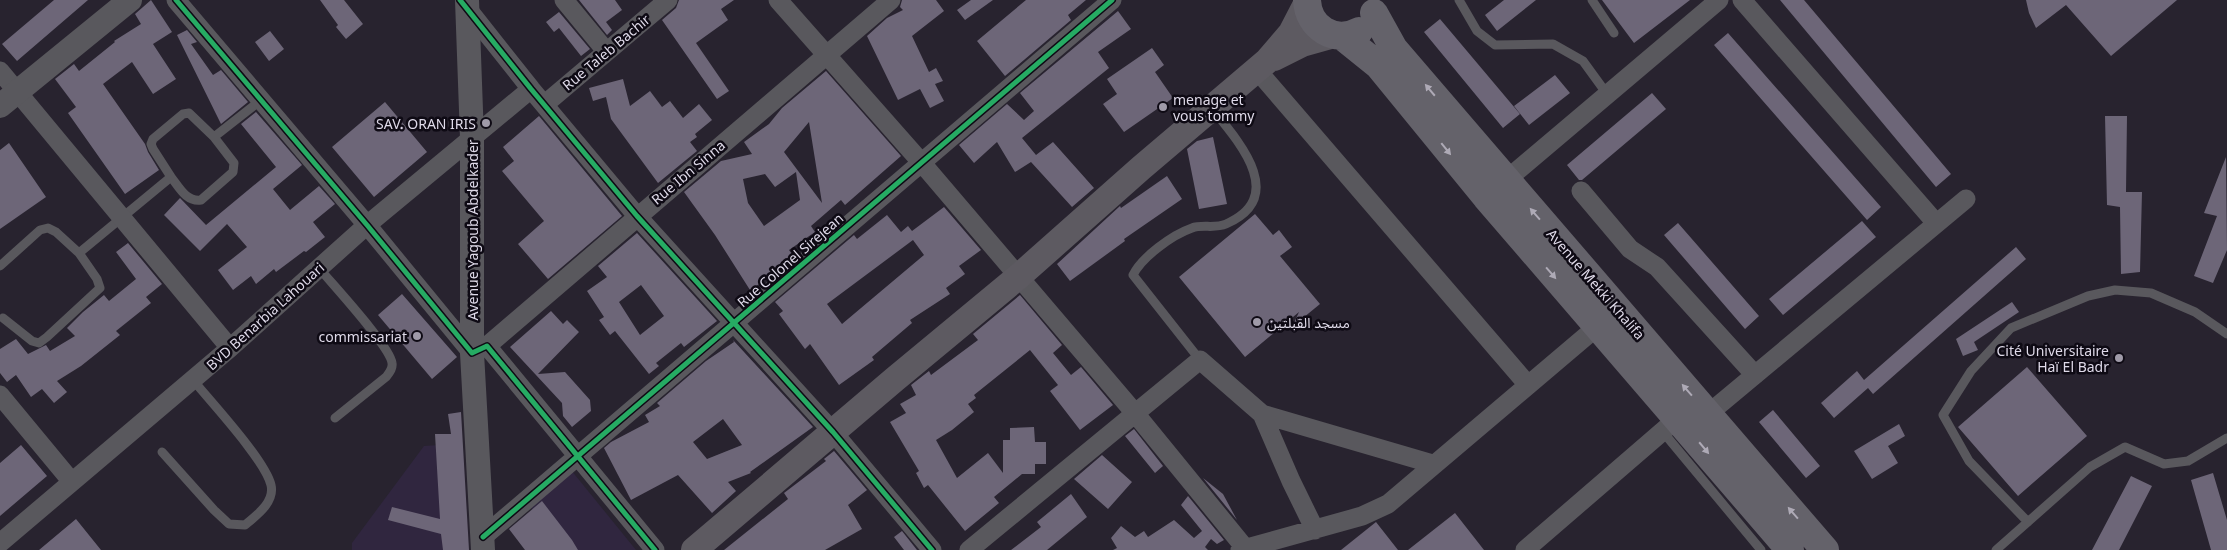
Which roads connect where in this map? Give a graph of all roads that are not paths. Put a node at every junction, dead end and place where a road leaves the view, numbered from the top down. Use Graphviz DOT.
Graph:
graph roads {
  1 [pos="130,0"];
  2 [pos="176,0"];
  3 [pos="564,0"];
  4 [pos="778,0"];
  5 [pos="891,0"];
  6 [pos="1112,0"];
  7 [pos="1459,0"];
  8 [pos="1592,0"];
  9 [pos="1718,0"];
  10 [pos="1742,0"];
  11 [pos="664,1"];
  12 [pos="1307,1"];
  13 [pos="464,2"];
  14 [pos="1375,3"];
  15 [pos="1614,34"];
  16 [pos="1338,36"];
  17 [pos="606,52"];
  18 [pos="828,54"];
  19 [pos="1262,66"];
  20 [pos="0,71"];
  21 [pos="531,89"];
  22 [pos="1607,94"];
  23 [pos="8,99"];
  24 [pos="261,100"];
  25 [pos="545,104"];
  26 [pos="1212,108"];
  27 [pos="214,137"];
  28 [pos="472,138"];
  29 [pos="921,162"];
  30 [pos="171,177"];
  31 [pos="1496,189"];
  32 [pos="1581,191"];
  33 [pos="1966,198"];
  34 [pos="637,216"];
  35 [pos="123,218"];
  36 [pos="1936,223"];
  37 [pos="367,225"];
  38 [pos="79,253"];
  39 [pos="0,266"];
  40 [pos="319,268"];
  41 [pos="1018,277"];
  42 [pos="1,318"];
  43 [pos="734,324"];
  44 [pos="1598,326"];
  45 [pos="2227,334"];
  46 [pos="230,348"];
  47 [pos="480,349"];
  48 [pos="1200,360"];
  49 [pos="1755,375"];
  50 [pos="193,380"];
  51 [pos="1528,385"];
  52 [pos="0,395"];
  53 [pos="1134,412"];
  54 [pos="1262,414"];
  55 [pos="1708,414"];
  56 [pos="336,418"];
  57 [pos="1671,425"];
  58 [pos="834,432"];
  59 [pos="2227,438"];
  60 [pos="162,452"];
  61 [pos="576,456"];
  62 [pos="1433,464"];
  63 [pos="72,482"];
  64 [pos="2028,522"];
  65 [pos="1315,530"];
  66 [pos="0,543"];
  67 [pos="483,544"];
  68 [pos="1242,549"];
  69 [pos="655,550"];
  70 [pos="694,550"];
  71 [pos="932,550"];
  72 [pos="969,550"];
  73 [pos="1525,550"];
  74 [pos="1761,550"];
  75 [pos="1790,550"];
  76 [pos="1825,550"];
  77 [pos="1996,550"];
  1 -- 23 [label="street"];
  2 -- 24 [label="street"];
  3 -- 17 [label="street"];
  4 -- 18 [label="street"];
  5 -- 18 [label="street, Rue Ibn Sinna"];
  6 -- 29 [label="street, Rue Colonel Sirejean"];
  7 -- 22 [label="lane"];
  8 -- 15 [label="lane"];
  9 -- 22 [label="street"];
  10 -- 36 [label="street"];
  11 -- 17 [label="street, Rue Taleb Bachir"];
  12 -- 16 [label="main road, Avenue Mekki Khalifa"];
  12 -- 19 [label="main road"];
  13 -- 21 [label="street"];
  13 -- 28 [label="street, Avenue Yagoub Abdelkader"];
  14 -- 16 [label="main road"];
  31 -- 14 [label="main road, Avenue Mekki Khalifa, one-way"];
  16 -- 19 [label="main road"];
  16 -- 31 [label="main road, Avenue Mekki Khalifa, one-way"];
  17 -- 25 [label="street, Rue Taleb Bachir"];
  18 -- 29 [label="street"];
  18 -- 34 [label="street, Rue Ibn Sinna"];
  19 -- 26 [label="main road"];
  19 -- 51 [label="street"];
  20 -- 23 [label="street"];
  21 -- 25 [label="street"];
  21 -- 28 [label="street, BVD Benarbia Lahouari"];
  22 -- 31 [label="street"];
  23 -- 35 [label="street"];
  24 -- 27 [label="lane"];
  24 -- 37 [label="street"];
  25 -- 34 [label="street"];
  26 -- 41 [label="main road"];
  26 -- 48 [label="lane"];
  27 -- 30 [label="lane"];
  27 -- 30 [label="lane"];
  28 -- 37 [label="street, BVD Benarbia Lahouari"];
  28 -- 47 [label="street, Avenue Yagoub Abdelkader"];
  29 -- 41 [label="street"];
  29 -- 43 [label="street, Rue Colonel Sirejean"];
  30 -- 35 [label="lane"];
  31 -- 44 [label="main road, Avenue Mekki Khalifa, one-way"];
  55 -- 31 [label="main road, Avenue Mekki Khalifa, one-way"];
  32 -- 49 [label="street"];
  33 -- 36 [label="street"];
  34 -- 43 [label="street"];
  34 -- 47 [label="street, Rue Ibn Sinna"];
  35 -- 38 [label="lane"];
  35 -- 46 [label="street"];
  36 -- 49 [label="street"];
  37 -- 40 [label="street, BVD Benarbia Lahouari"];
  37 -- 47 [label="street"];
  38 -- 39 [label="lane"];
  38 -- 42 [label="lane"];
  40 -- 46 [label="street, BVD Benarbia Lahouari"];
  40 -- 56 [label="lane"];
  41 -- 53 [label="street"];
  41 -- 58 [label="main road"];
  43 -- 58 [label="street"];
  43 -- 61 [label="street, Rue Colonel Sirejean"];
  44 -- 51 [label="street"];
  44 -- 57 [label="main road, Avenue Mekki Khalifa"];
  45 -- 64 [label="lane"];
  46 -- 50 [label="street, BVD Benarbia Lahouari"];
  47 -- 61 [label="street"];
  47 -- 67 [label="street, Avenue Yagoub Abdelkader"];
  48 -- 53 [label="street"];
  48 -- 54 [label="street"];
  49 -- 55 [label="street"];
  50 -- 60 [label="lane"];
  50 -- 63 [label="street, BVD Benarbia Lahouari"];
  51 -- 62 [label="street"];
  52 -- 63 [label="street"];
  53 -- 68 [label="street"];
  53 -- 72 [label="street"];
  54 -- 62 [label="street"];
  54 -- 65 [label="street"];
  76 -- 55 [label="main road, Avenue Mekki Khalifa, one-way"];
  57 -- 73 [label="street"];
  57 -- 74 [label="lane"];
  57 -- 75 [label="main road, Avenue Mekki Khalifa, one-way"];
  58 -- 70 [label="main road"];
  58 -- 71 [label="street"];
  59 -- 64 [label="lane"];
  61 -- 67 [label="street, Rue Colonel Sirejean"];
  61 -- 69 [label="street"];
  62 -- 65 [label="street"];
  63 -- 66 [label="street, BVD Benarbia Lahouari"];
  64 -- 77 [label="lane"];
  65 -- 68 [label="street"];
}
